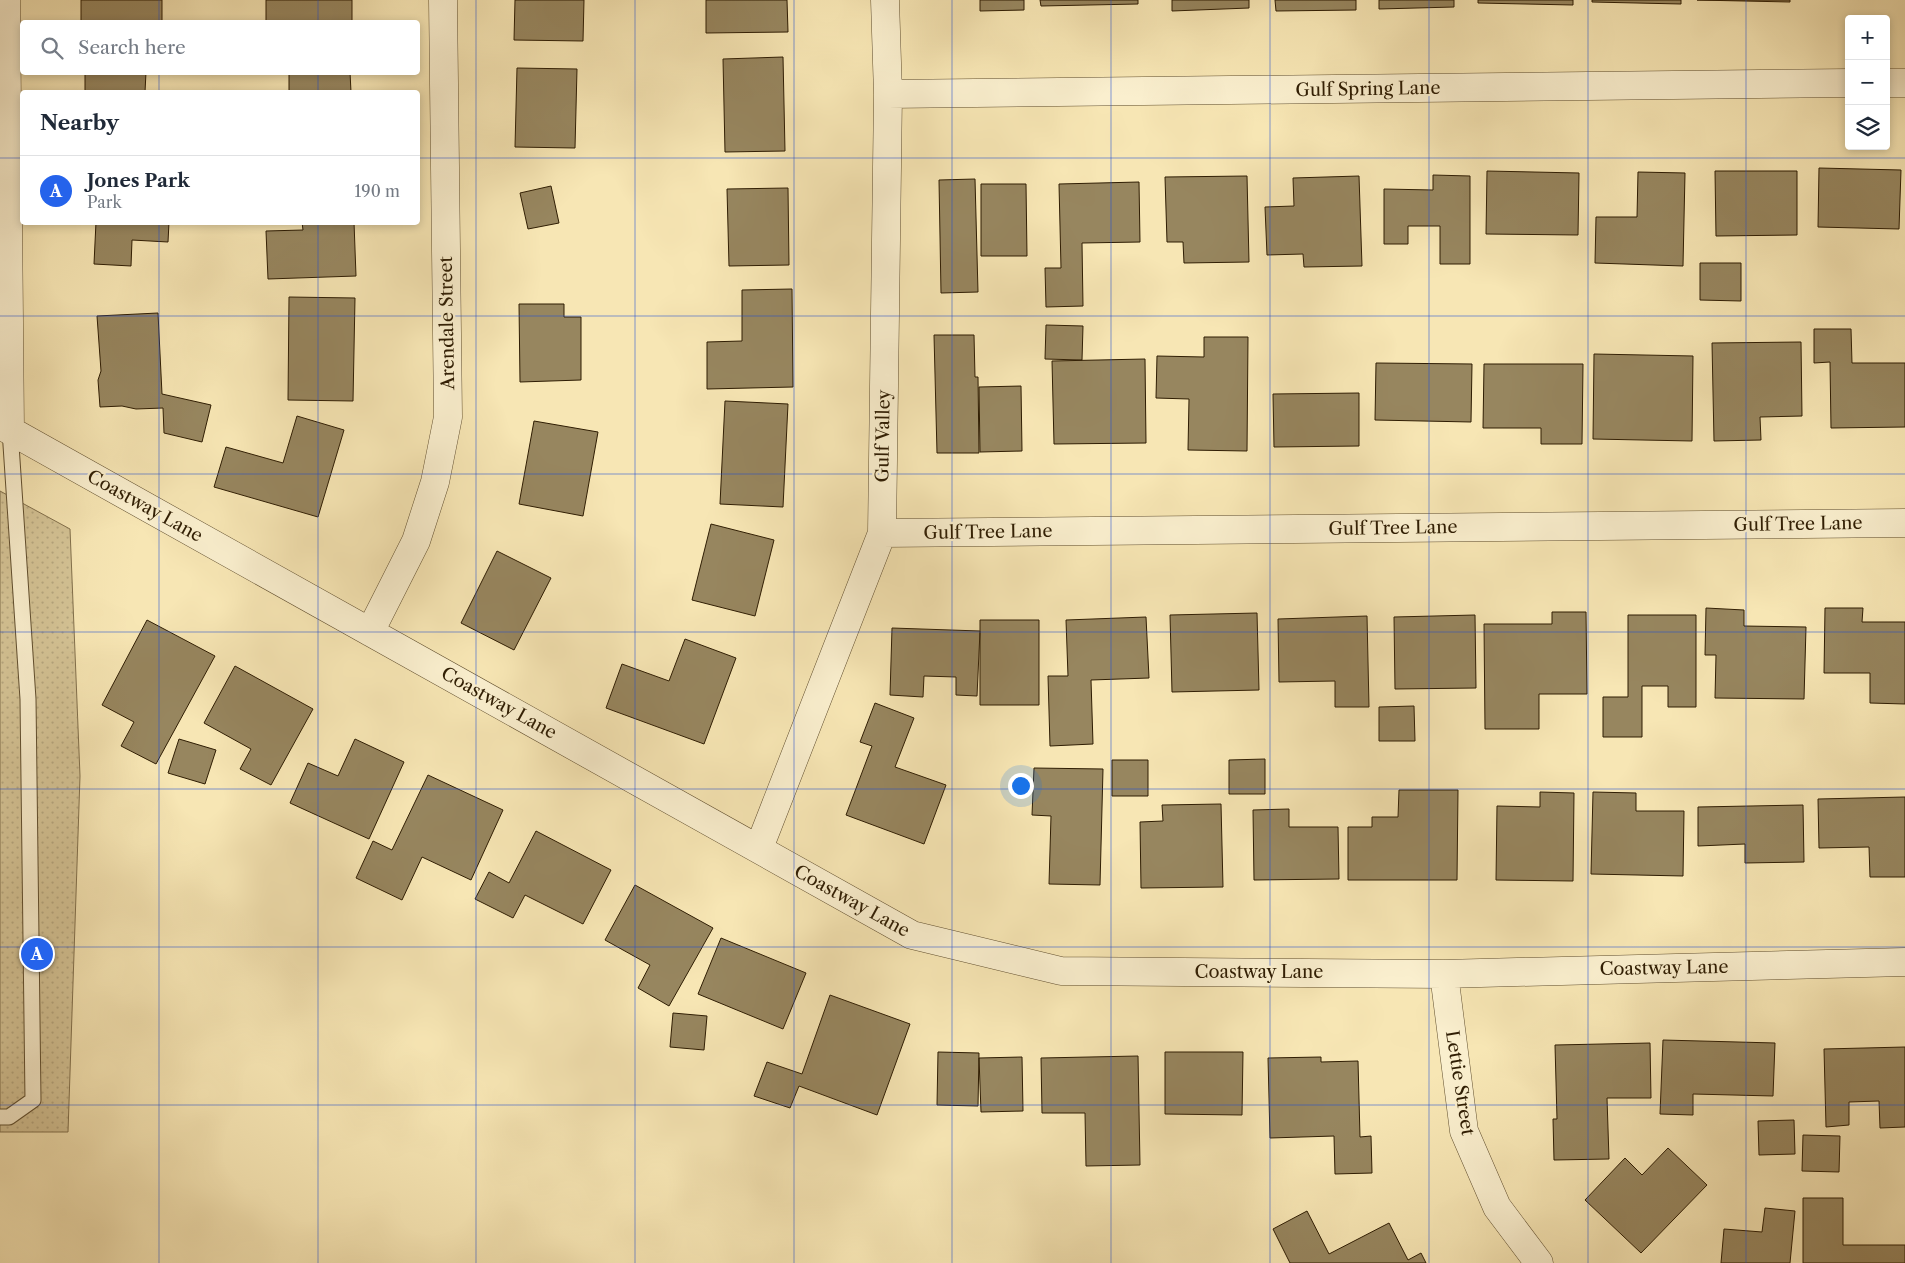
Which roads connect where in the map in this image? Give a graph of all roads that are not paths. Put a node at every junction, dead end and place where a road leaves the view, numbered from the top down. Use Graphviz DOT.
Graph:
graph roads {
  1 [pos="6,0"];
  2 [pos="443,0"];
  3 [pos="885,0"];
  4 [pos="1905,82"];
  5 [pos="1845,83"];
  6 [pos="1890,83"];
  7 [pos="888,94"];
  8 [pos="5,427"];
  9 [pos="1905,523"];
  10 [pos="882,533"];
  11 [pos="370,632"];
  12 [pos="759,848"];
  13 [pos="1905,962"];
  14 [pos="1444,974"];
  15 [pos="0,1118"];
  16 [pos="1538,1263"];
  1 -- 8 [label="street"];
  2 -- 11 [label="street, Arendale Street"];
  3 -- 7 [label="street, Gulf Valley"];
  4 -- 6 [label="street"];
  5 -- 7 [label="street, Gulf Spring Lane"];
  7 -- 10 [label="street, Gulf Valley"];
  8 -- 11 [label="street, Coastway Lane"];
  8 -- 15 [label="lane"];
  9 -- 10 [label="street, Gulf Tree Lane"];
  10 -- 12 [label="street, Gulf Valley"];
  11 -- 12 [label="street, Coastway Lane"];
  12 -- 14 [label="street, Coastway Lane"];
  13 -- 14 [label="street, Coastway Lane"];
  14 -- 16 [label="street, Lettie Street"];
}
